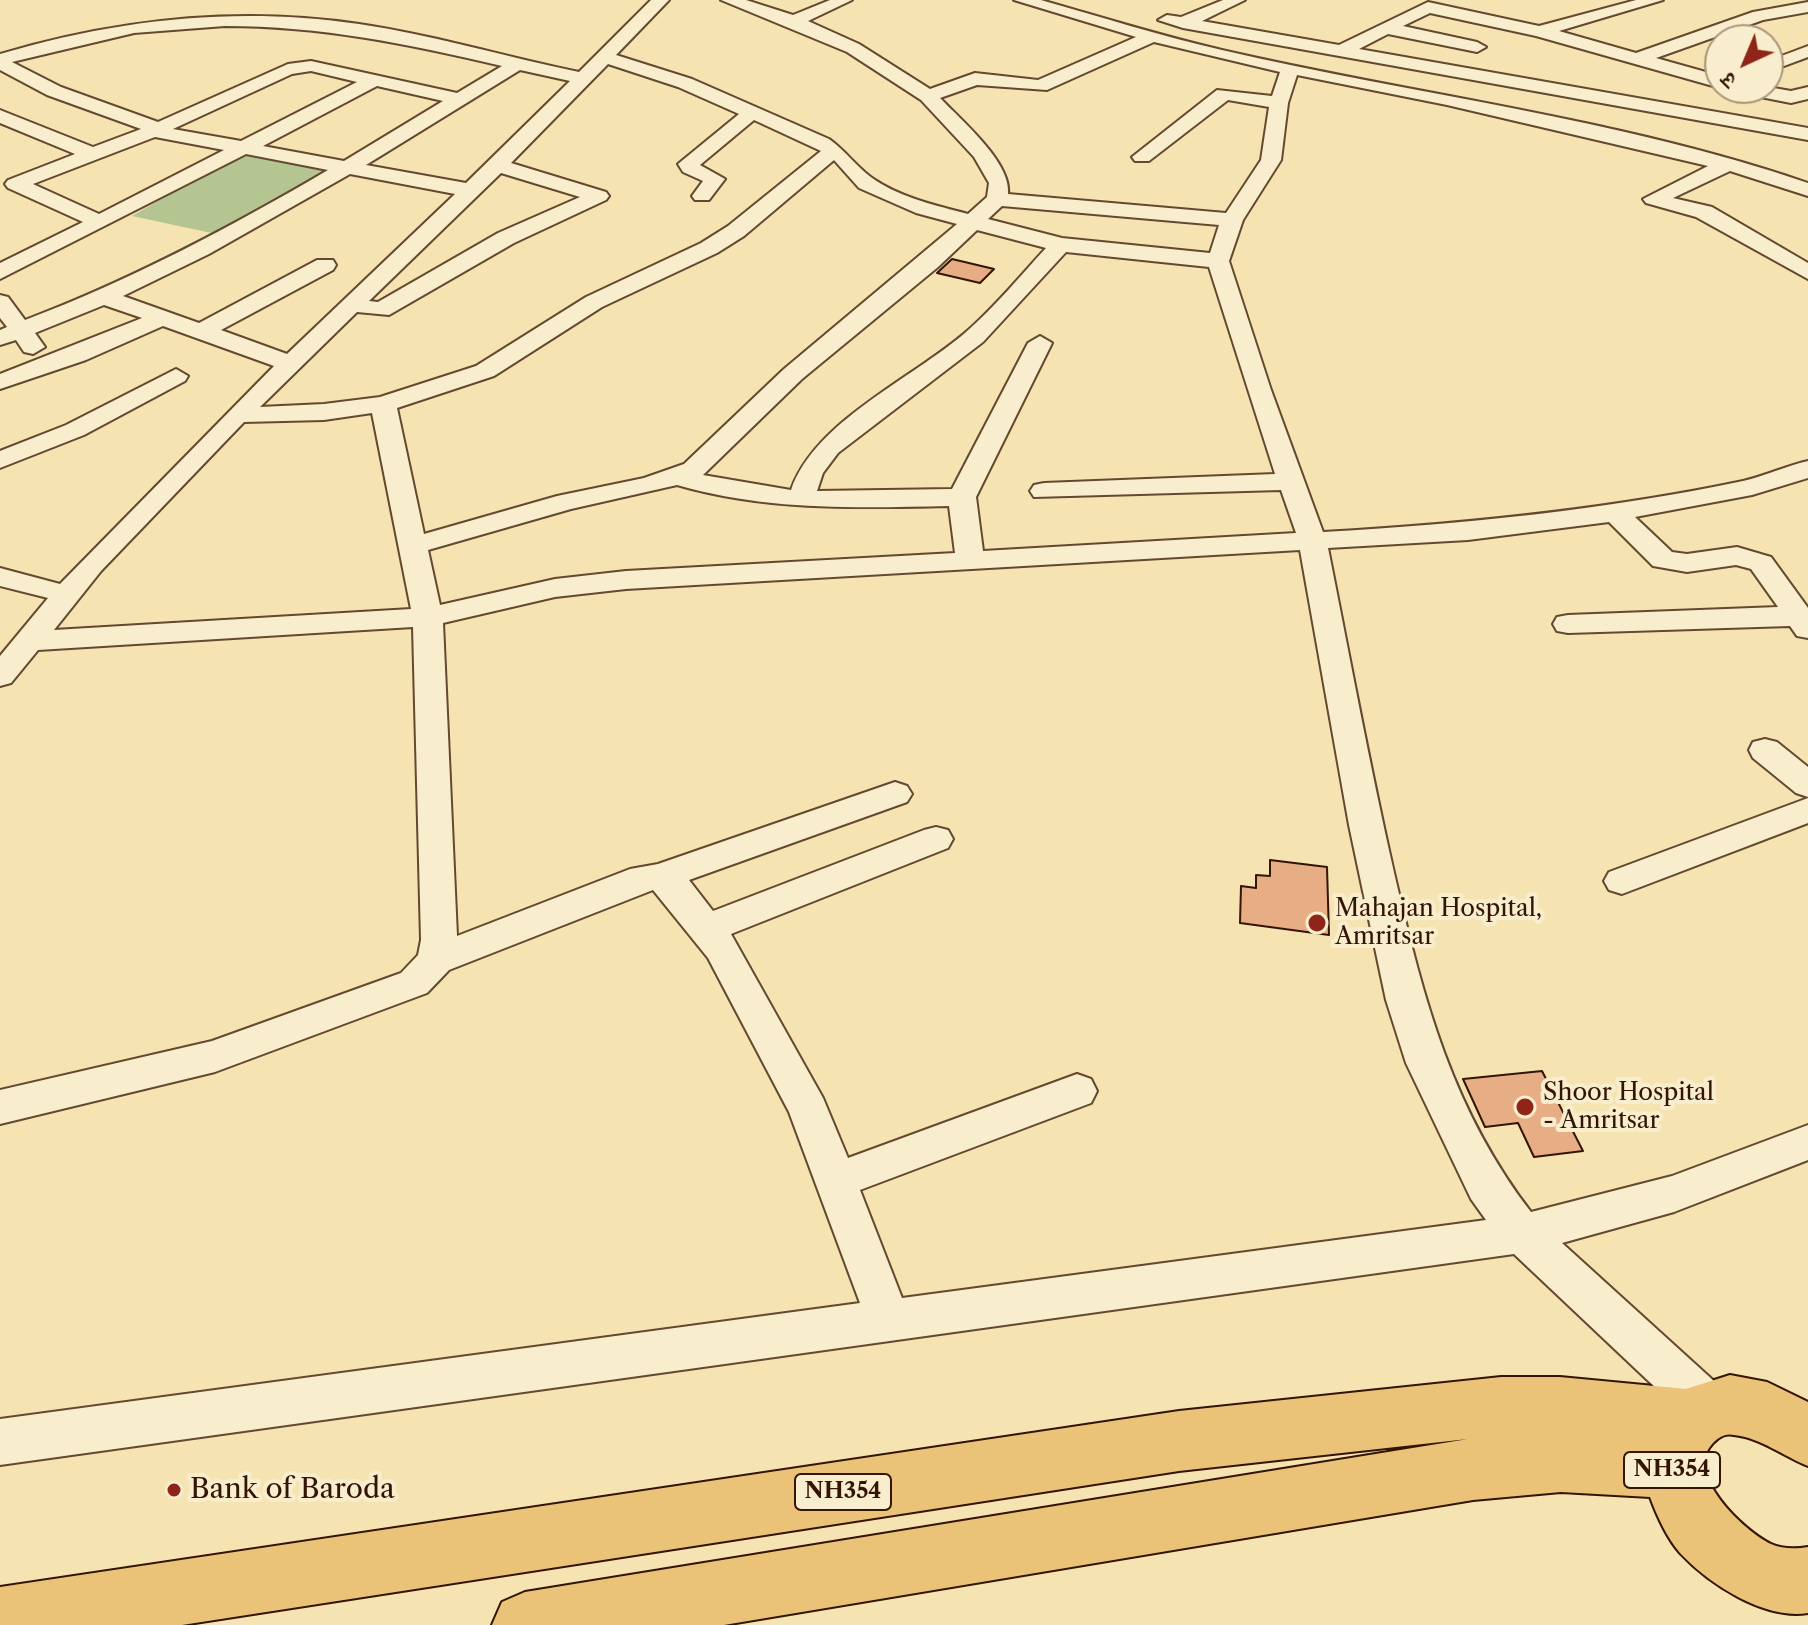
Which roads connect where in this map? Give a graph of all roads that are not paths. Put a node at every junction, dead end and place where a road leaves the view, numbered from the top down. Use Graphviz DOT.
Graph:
graph roads {
  1 [pos="661,0"];
  2 [pos="729,0"];
  3 [pos="844,0"];
  4 [pos="1022,0"];
  5 [pos="1044,0"];
  6 [pos="1237,0"];
  7 [pos="1655,0"];
  8 [pos="1434,3"];
  9 [pos="1808,7"];
  10 [pos="252,21"];
  11 [pos="794,21"];
  12 [pos="1183,23"];
  13 [pos="1385,28"];
  14 [pos="1539,31"];
  15 [pos="1153,36"];
  16 [pos="1477,47"];
  17 [pos="1341,51"];
  18 [pos="1808,51"];
  19 [pos="604,57"];
  20 [pos="1639,58"];
  21 [pos="0,61"];
  22 [pos="1784,61"];
  23 [pos="304,65"];
  24 [pos="516,65"];
  25 [pos="1289,71"];
  26 [pos="1704,77"];
  27 [pos="584,79"];
  28 [pos="375,80"];
  29 [pos="928,96"];
  30 [pos="459,99"];
  31 [pos="1279,103"];
  32 [pos="753,112"];
  33 [pos="0,116"];
  34 [pos="155,129"];
  35 [pos="1808,134"];
  36 [pos="242,149"];
  37 [pos="834,150"];
  38 [pos="92,154"];
  39 [pos="1142,157"];
  40 [pos="497,165"];
  41 [pos="1728,165"];
  42 [pos="350,167"];
  43 [pos="5,183"];
  44 [pos="469,190"];
  45 [pos="1808,190"];
  46 [pos="702,196"];
  47 [pos="997,199"];
  48 [pos="1232,220"];
  49 [pos="100,222"];
  50 [pos="974,223"];
  51 [pos="11,243"];
  52 [pos="1061,245"];
  53 [pos="33,253"];
  54 [pos="1218,261"];
  55 [pos="325,265"];
  56 [pos="0,272"];
  57 [pos="1808,272"];
  58 [pos="107,298"];
  59 [pos="0,302"];
  60 [pos="350,304"];
  61 [pos="162,318"];
  62 [pos="202,331"];
  63 [pos="10,335"];
  64 [pos="1040,343"];
  65 [pos="290,363"];
  66 [pos="48,366"];
  67 [pos="176,376"];
  68 [pos="0,382"];
  69 [pos="383,404"];
  70 [pos="237,415"];
  71 [pos="0,460"];
  72 [pos="1808,469"];
  73 [pos="679,477"];
  74 [pos="1291,482"];
  75 [pos="1044,491"];
  76 [pos="962,497"];
  77 [pos="801,500"];
  78 [pos="1615,513"];
  79 [pos="1313,542"];
  80 [pos="416,545"];
  81 [pos="970,560"];
  82 [pos="0,577"];
  83 [pos="66,594"];
  84 [pos="428,617"];
  85 [pos="1804,622"];
  86 [pos="1568,624"];
  87 [pos="28,641"];
  88 [pos="0,676"];
  89 [pos="1765,750"];
  90 [pos="1808,785"];
  91 [pos="895,794"];
  92 [pos="1808,810"];
  93 [pos="936,839"];
  94 [pos="660,877"];
  95 [pos="1622,881"];
  96 [pos="707,928"];
  97 [pos="436,960"];
  98 [pos="1077,1091"];
  99 [pos="0,1107"];
  100 [pos="1808,1142"];
  101 [pos="838,1180"];
  102 [pos="1522,1234"];
  103 [pos="888,1319"];
  104 [pos="1690,1432"];
  105 [pos="1808,1436"];
  106 [pos="0,1442"];
  107 [pos="1806,1586"];
  108 [pos="0,1620"];
  109 [pos="525,1625"];
  1 -- 19 [label="street"];
  2 -- 11 [label="street"];
  3 -- 11 [label="street"];
  4 -- 15 [label="street"];
  5 -- 12 [label="street"];
  6 -- 12 [label="street"];
  7 -- 14 [label="street"];
  8 -- 13 [label="street"];
  8 -- 14 [label="street"];
  9 -- 20 [label="street"];
  10 -- 21 [label="street"];
  10 -- 23 [label="street"];
  10 -- 24 [label="street"];
  11 -- 29 [label="street"];
  12 -- 17 [label="street"];
  13 -- 16 [label="street"];
  13 -- 17 [label="street"];
  14 -- 20 [label="street"];
  15 -- 25 [label="street"];
  15 -- 29 [label="street"];
  17 -- 35 [label="street"];
  18 -- 22 [label="street"];
  19 -- 27 [label="street"];
  19 -- 32 [label="street"];
  20 -- 26 [label="street"];
  21 -- 34 [label="street"];
  23 -- 28 [label="street"];
  23 -- 34 [label="street"];
  24 -- 27 [label="street"];
  24 -- 30 [label="street"];
  25 -- 31 [label="street"];
  25 -- 41 [label="street"];
  27 -- 40 [label="street"];
  28 -- 30 [label="street"];
  28 -- 36 [label="street"];
  29 -- 47 [label="street"];
  30 -- 42 [label="street"];
  31 -- 39 [label="street"];
  31 -- 48 [label="street"];
  32 -- 37 [label="street"];
  32 -- 46 [label="street"];
  33 -- 38 [label="street"];
  34 -- 36 [label="street"];
  34 -- 38 [label="street"];
  36 -- 42 [label="street"];
  36 -- 49 [label="street"];
  37 -- 50 [label="street"];
  37 -- 69 [label="street"];
  38 -- 43 [label="street"];
  40 -- 44 [label="street"];
  40 -- 60 [label="street"];
  41 -- 45 [label="street"];
  41 -- 57 [label="street"];
  42 -- 44 [label="street"];
  42 -- 58 [label="street"];
  43 -- 49 [label="street"];
  44 -- 60 [label="street"];
  47 -- 48 [label="street"];
  47 -- 50 [label="street"];
  48 -- 54 [label="street"];
  49 -- 53 [label="street"];
  50 -- 52 [label="street"];
  50 -- 73 [label="street"];
  51 -- 53 [label="street"];
  52 -- 54 [label="street"];
  52 -- 77 [label="street"];
  53 -- 56 [label="street"];
  54 -- 74 [label="street"];
  55 -- 62 [label="street"];
  58 -- 61 [label="street"];
  58 -- 63 [label="street"];
  59 -- 63 [label="street"];
  60 -- 65 [label="street"];
  61 -- 62 [label="street"];
  61 -- 66 [label="street"];
  62 -- 65 [label="street"];
  63 -- 66 [label="street"];
  64 -- 76 [label="street"];
  65 -- 70 [label="street"];
  66 -- 68 [label="street"];
  67 -- 71 [label="street"];
  69 -- 70 [label="street"];
  69 -- 80 [label="street"];
  70 -- 83 [label="street"];
  72 -- 78 [label="street"];
  73 -- 77 [label="street"];
  73 -- 80 [label="street"];
  74 -- 75 [label="street"];
  74 -- 79 [label="street"];
  76 -- 77 [label="street"];
  76 -- 81 [label="street"];
  78 -- 79 [label="street"];
  78 -- 85 [label="street"];
  79 -- 81 [label="street"];
  79 -- 102 [label="street"];
  80 -- 84 [label="street"];
  81 -- 84 [label="street"];
  82 -- 83 [label="street"];
  83 -- 87 [label="street"];
  84 -- 87 [label="street"];
  84 -- 97 [label="street"];
  85 -- 86 [label="street"];
  87 -- 88 [label="street"];
  89 -- 90 [label="street"];
  91 -- 94 [label="street"];
  92 -- 95 [label="street"];
  93 -- 96 [label="street"];
  94 -- 96 [label="street"];
  94 -- 97 [label="street"];
  96 -- 101 [label="street"];
  97 -- 99 [label="street"];
  98 -- 101 [label="street"];
  100 -- 102 [label="street"];
  101 -- 103 [label="street"];
  102 -- 103 [label="street"];
  102 -- 104 [label="street"];
  103 -- 106 [label="street"];
  104 -- 105 [label="highway, NH354"];
  104 -- 107 [label="highway, NH354"];
  104 -- 108 [label="highway, NH354"];
  104 -- 109 [label="highway, NH354"];
}
